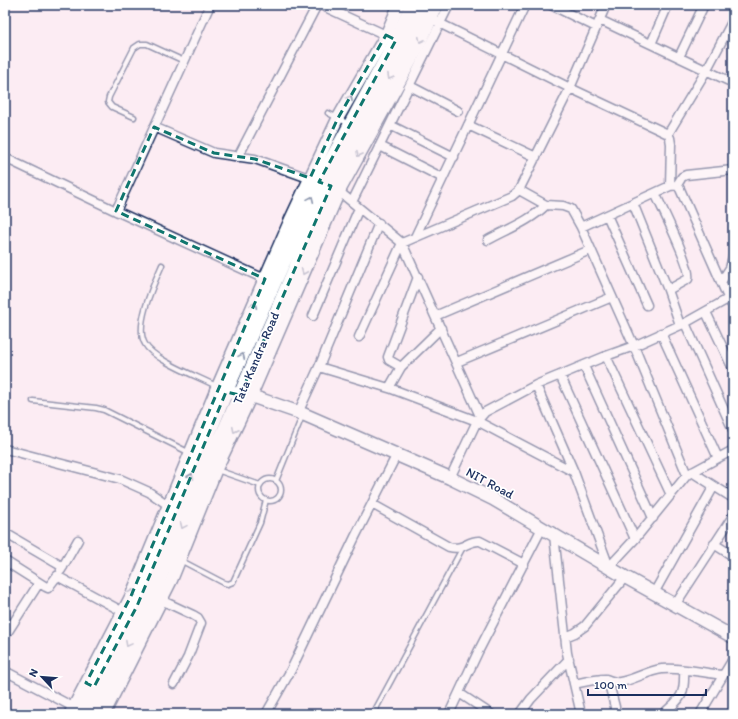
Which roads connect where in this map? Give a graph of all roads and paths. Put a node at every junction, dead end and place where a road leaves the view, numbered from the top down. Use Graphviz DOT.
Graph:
graph roads {
  1 [pos="210,5"];
  2 [pos="317,5"];
  3 [pos="321,5"];
  4 [pos="399,5"];
  5 [pos="412,5"];
  6 [pos="426,5"];
  7 [pos="438,5"];
  8 [pos="449,5"];
  9 [pos="525,5"];
  10 [pos="551,5"];
  11 [pos="606,5"];
  12 [pos="668,5"];
  13 [pos="704,5"];
  14 [pos="733,20"];
  15 [pos="436,22"];
  16 [pos="598,24"];
  17 [pos="391,37"];
  18 [pos="651,44"];
  19 [pos="502,54"];
  20 [pos="680,57"];
  21 [pos="184,62"];
  22 [pos="706,71"];
  23 [pos="733,83"];
  24 [pos="410,86"];
  25 [pos="570,88"];
  26 [pos="458,111"];
  27 [pos="333,116"];
  28 [pos="134,117"];
  29 [pos="350,124"];
  30 [pos="390,125"];
  31 [pos="468,125"];
  32 [pos="154,127"];
  33 [pos="668,134"];
  34 [pos="380,146"];
  35 [pos="454,156"];
  36 [pos="238,157"];
  37 [pos="536,157"];
  38 [pos="5,158"];
  39 [pos="733,170"];
  40 [pos="444,178"];
  41 [pos="325,184"];
  42 [pos="674,186"];
  43 [pos="519,190"];
  44 [pos="655,193"];
  45 [pos="352,202"];
  46 [pos="633,203"];
  47 [pos="546,205"];
  48 [pos="359,208"];
  49 [pos="116,211"];
  50 [pos="607,215"];
  51 [pos="379,223"];
  52 [pos="580,227"];
  53 [pos="416,236"];
  54 [pos="488,240"];
  55 [pos="402,243"];
  56 [pos="590,250"];
  57 [pos="733,256"];
  58 [pos="162,265"];
  59 [pos="418,277"];
  60 [pos="270,281"];
  61 [pos="721,282"];
  62 [pos="668,290"];
  63 [pos="612,297"];
  64 [pos="731,303"];
  65 [pos="646,305"];
  66 [pos="706,312"];
  67 [pos="313,316"];
  68 [pos="436,316"];
  69 [pos="682,324"];
  70 [pos="441,328"];
  71 [pos="661,333"];
  72 [pos="359,337"];
  73 [pos="634,346"];
  74 [pos="606,356"];
  75 [pos="457,362"];
  76 [pos="584,366"];
  77 [pos="319,367"];
  78 [pos="401,368"];
  79 [pos="733,369"];
  80 [pos="560,376"];
  81 [pos="536,385"];
  82 [pos="389,388"];
  83 [pos="220,390"];
  84 [pos="246,396"];
  85 [pos="33,401"];
  86 [pos="300,413"];
  87 [pos="479,418"];
  88 [pos="733,430"];
  89 [pos="5,449"];
  90 [pos="733,450"];
  91 [pos="190,453"];
  92 [pos="396,456"];
  93 [pos="718,458"];
  94 [pos="213,468"];
  95 [pos="574,472"];
  96 [pos="690,474"];
  97 [pos="450,478"];
  98 [pos="276,481"];
  99 [pos="260,485"];
  100 [pos="714,486"];
  101 [pos="671,495"];
  102 [pos="733,498"];
  103 [pos="266,500"];
  104 [pos="372,504"];
  105 [pos="168,505"];
  106 [pos="733,516"];
  107 [pos="653,518"];
  108 [pos="542,528"];
  109 [pos="5,533"];
  110 [pos="554,535"];
  111 [pos="635,539"];
  112 [pos="78,540"];
  113 [pos="714,544"];
  114 [pos="463,547"];
  115 [pos="733,556"];
  116 [pos="180,560"];
  117 [pos="5,561"];
  118 [pos="524,564"];
  119 [pos="62,567"];
  120 [pos="609,567"];
  121 [pos="57,576"];
  122 [pos="625,577"];
  123 [pos="39,583"];
  124 [pos="654,593"];
  125 [pos="161,600"];
  126 [pos="675,605"];
  127 [pos="127,614"];
  128 [pos="5,636"];
  129 [pos="565,637"];
  130 [pos="733,637"];
  131 [pos="569,659"];
  132 [pos="733,659"];
  133 [pos="684,670"];
  134 [pos="5,672"];
  135 [pos="723,675"];
  136 [pos="608,680"];
  137 [pos="174,684"];
  138 [pos="574,684"];
  139 [pos="459,693"];
  140 [pos="86,713"];
  141 [pos="266,714"];
  142 [pos="373,714"];
  143 [pos="449,714"];
  144 [pos="491,714"];
  145 [pos="520,714"];
  146 [pos="581,714"];
  147 [pos="614,714"];
  148 [pos="663,714"];
  149 [pos="700,714"];
  1 -- 21 [label="street"];
  2 -- 36 [label="street"];
  3 -- 17 [label="street"];
  4 -- 17 [label="street"];
  5 -- 17 [label="main road, Tata Kandra Road"];
  6 -- 41 [label="main road, Tata Kandra Road, one-way"];
  7 -- 15 [label="street"];
  8 -- 15 [label="street"];
  9 -- 19 [label="street"];
  10 -- 16 [label="street"];
  11 -- 16 [label="street"];
  12 -- 18 [label="street"];
  13 -- 20 [label="street"];
  14 -- 22 [label="street"];
  15 -- 19 [label="street"];
  15 -- 24 [label="street"];
  15 -- 41 [label="street, one-way"];
  16 -- 18 [label="street"];
  16 -- 25 [label="street"];
  27 -- 17 [label="street, one-way"];
  17 -- 29 [label="main road, Tata Kandra Road"];
  18 -- 20 [label="street"];
  19 -- 25 [label="street"];
  19 -- 31 [label="street"];
  20 -- 22 [label="street"];
  21 -- 28 [label="lane"];
  21 -- 32 [label="street"];
  22 -- 23 [label="street"];
  22 -- 33 [label="street"];
  24 -- 26 [label="street"];
  24 -- 30 [label="street"];
  25 -- 33 [label="street"];
  25 -- 37 [label="street"];
  27 -- 29 [label="lane"];
  27 -- 41 [label="street"];
  29 -- 41 [label="main road, Tata Kandra Road"];
  30 -- 34 [label="street"];
  30 -- 35 [label="street"];
  31 -- 35 [label="street"];
  31 -- 37 [label="street"];
  32 -- 36 [label="street"];
  32 -- 49 [label="street"];
  33 -- 42 [label="street"];
  34 -- 40 [label="street"];
  34 -- 45 [label="street"];
  35 -- 40 [label="street"];
  36 -- 41 [label="street"];
  37 -- 43 [label="street"];
  38 -- 49 [label="street"];
  39 -- 42 [label="street"];
  40 -- 53 [label="street"];
  41 -- 45 [label="street"];
  60 -- 41 [label="main road, Tata Kandra Road, one-way"];
  41 -- 84 [label="main road, Tata Kandra Road, one-way"];
  42 -- 44 [label="street"];
  42 -- 61 [label="street"];
  43 -- 47 [label="street"];
  43 -- 53 [label="street"];
  44 -- 46 [label="street"];
  44 -- 62 [label="street"];
  45 -- 48 [label="street"];
  46 -- 50 [label="street"];
  46 -- 62 [label="street"];
  47 -- 52 [label="street"];
  47 -- 54 [label="street"];
  48 -- 51 [label="street"];
  48 -- 67 [label="street"];
  49 -- 60 [label="street"];
  50 -- 52 [label="street"];
  50 -- 65 [label="street"];
  51 -- 55 [label="street"];
  51 -- 77 [label="street"];
  52 -- 56 [label="street"];
  53 -- 55 [label="street"];
  55 -- 59 [label="street"];
  55 -- 72 [label="street"];
  56 -- 63 [label="street"];
  56 -- 68 [label="street"];
  57 -- 61 [label="street"];
  58 -- 83 [label="lane"];
  59 -- 68 [label="street"];
  59 -- 78 [label="street"];
  83 -- 60 [label="main road, Tata Kandra Road, one-way"];
  61 -- 64 [label="street"];
  62 -- 69 [label="street"];
  63 -- 73 [label="street"];
  63 -- 75 [label="street"];
  64 -- 66 [label="street"];
  66 -- 69 [label="street"];
  66 -- 79 [label="street"];
  68 -- 70 [label="street"];
  69 -- 71 [label="street"];
  69 -- 88 [label="street"];
  70 -- 75 [label="street"];
  70 -- 78 [label="street"];
  71 -- 73 [label="street"];
  71 -- 93 [label="street"];
  73 -- 74 [label="street"];
  73 -- 96 [label="street"];
  74 -- 76 [label="street"];
  74 -- 101 [label="street"];
  75 -- 87 [label="street"];
  76 -- 80 [label="street"];
  76 -- 107 [label="street"];
  77 -- 82 [label="street"];
  77 -- 86 [label="street"];
  78 -- 82 [label="street"];
  80 -- 81 [label="street"];
  80 -- 111 [label="street"];
  81 -- 87 [label="street"];
  81 -- 95 [label="street"];
  82 -- 87 [label="street"];
  83 -- 84 [label="main road, NIT Road"];
  83 -- 91 [label="street"];
  127 -- 83 [label="main road, Tata Kandra Road, one-way"];
  84 -- 86 [label="main road, NIT Road"];
  84 -- 94 [label="main road, Tata Kandra Road, one-way"];
  85 -- 91 [label="lane"];
  86 -- 92 [label="main road, NIT Road"];
  86 -- 98 [label="lane"];
  87 -- 95 [label="street"];
  87 -- 97 [label="street"];
  89 -- 105 [label="street"];
  90 -- 93 [label="street"];
  91 -- 105 [label="street"];
  92 -- 97 [label="main road, NIT Road"];
  92 -- 104 [label="street"];
  93 -- 96 [label="street"];
  94 -- 99 [label="lane"];
  94 -- 116 [label="street"];
  94 -- 140 [label="main road, Tata Kandra Road, one-way"];
  95 -- 120 [label="street"];
  96 -- 100 [label="street"];
  96 -- 101 [label="street"];
  97 -- 108 [label="main road, NIT Road"];
  98 -- 99 [label="lane"];
  98 -- 103 [label="lane"];
  99 -- 103 [label="lane"];
  100 -- 102 [label="street"];
  100 -- 124 [label="street"];
  101 -- 107 [label="street"];
  103 -- 116 [label="lane"];
  104 -- 114 [label="street"];
  104 -- 141 [label="street"];
  127 -- 105 [label="street, one-way"];
  106 -- 113 [label="street"];
  107 -- 111 [label="street"];
  108 -- 110 [label="main road, NIT Road"];
  108 -- 118 [label="street"];
  109 -- 119 [label="street"];
  110 -- 120 [label="main road, NIT Road"];
  110 -- 129 [label="street"];
  111 -- 120 [label="street"];
  112 -- 119 [label="street"];
  113 -- 115 [label="street"];
  113 -- 126 [label="street"];
  114 -- 118 [label="street"];
  114 -- 142 [label="lane"];
  116 -- 125 [label="street"];
  117 -- 123 [label="street"];
  118 -- 139 [label="street"];
  119 -- 121 [label="street"];
  120 -- 122 [label="main road, NIT Road"];
  121 -- 123 [label="street"];
  121 -- 127 [label="street"];
  122 -- 124 [label="main road, NIT Road"];
  122 -- 129 [label="street"];
  123 -- 128 [label="street"];
  124 -- 126 [label="main road, NIT Road"];
  125 -- 137 [label="street"];
  125 -- 140 [label="street"];
  126 -- 130 [label="main road, NIT Road"];
  127 -- 140 [label="main road, Tata Kandra Road"];
  129 -- 131 [label="street"];
  131 -- 138 [label="street"];
  131 -- 145 [label="street"];
  132 -- 135 [label="street"];
  133 -- 135 [label="street"];
  133 -- 136 [label="street"];
  133 -- 148 [label="street"];
  134 -- 140 [label="street"];
  135 -- 149 [label="street"];
  136 -- 138 [label="street"];
  136 -- 147 [label="street"];
  138 -- 146 [label="street"];
  139 -- 143 [label="street"];
  139 -- 144 [label="street"];
}
